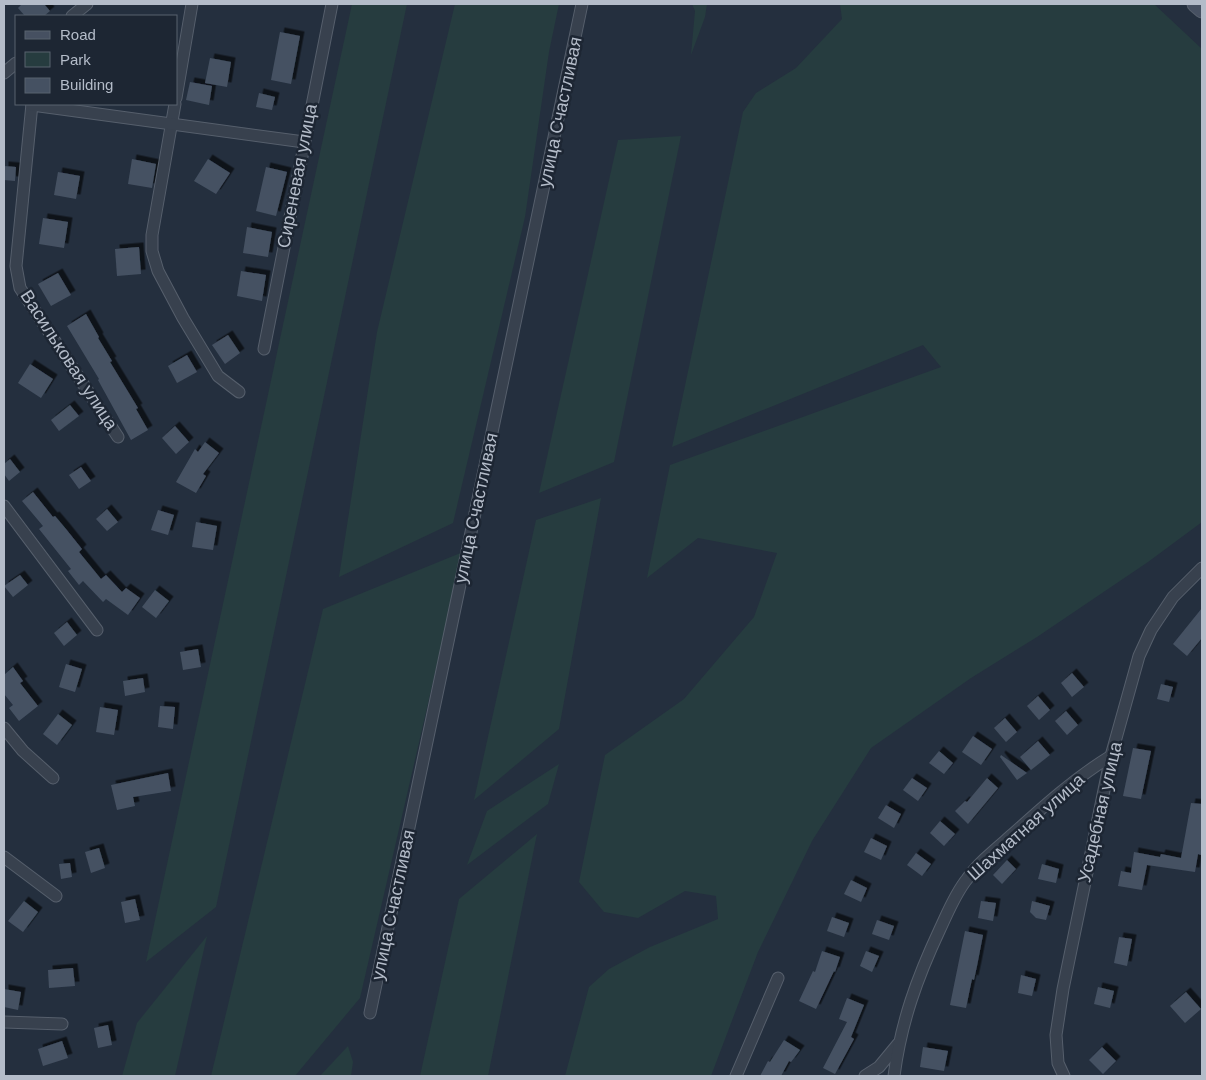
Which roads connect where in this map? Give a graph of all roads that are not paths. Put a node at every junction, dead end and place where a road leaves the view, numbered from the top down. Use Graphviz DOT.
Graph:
graph roads {
  1 [pos="87,4"];
  2 [pos="192,4"];
  3 [pos="332,4"];
  4 [pos="582,4"];
  5 [pos="1195,4"];
  6 [pos="1202,10"];
  7 [pos="73,15"];
  8 [pos="15,64"];
  9 [pos="4,73"];
  10 [pos="178,86"];
  11 [pos="32,105"];
  12 [pos="175,105"];
  13 [pos="172,124"];
  14 [pos="304,142"];
  15 [pos="264,349"];
  16 [pos="238,392"];
  17 [pos="118,437"];
  18 [pos="4,506"];
  19 [pos="1202,568"];
  20 [pos="97,630"];
  21 [pos="4,728"];
  22 [pos="1111,756"];
  23 [pos="53,778"];
  24 [pos="4,857"];
  25 [pos="56,896"];
  26 [pos="778,978"];
  27 [pos="370,1013"];
  28 [pos="4,1022"];
  29 [pos="62,1024"];
  30 [pos="898,1044"];
  31 [pos="736,1076"];
  32 [pos="865,1076"];
  33 [pos="894,1076"];
  34 [pos="1064,1076"];
  1 -- 7 [label="street"];
  2 -- 10 [label="street"];
  3 -- 14 [label="street, Сиреневая улица"];
  4 -- 27 [label="street, улица Счастливая"];
  5 -- 6 [label="street"];
  8 -- 9 [label="street"];
  11 -- 13 [label="street"];
  11 -- 17 [label="street, Васильковая улица"];
  12 -- 13 [label="street"];
  13 -- 14 [label="street"];
  13 -- 16 [label="street"];
  14 -- 15 [label="street, Сиреневая улица"];
  18 -- 20 [label="street"];
  19 -- 22 [label="street, Усадебная улица"];
  21 -- 23 [label="street"];
  22 -- 30 [label="street, Шахматная улица"];
  22 -- 34 [label="street, Усадебная улица"];
  24 -- 25 [label="street"];
  26 -- 31 [label="street"];
  28 -- 29 [label="street"];
  30 -- 32 [label="street"];
  30 -- 33 [label="street, Шахматная улица"];
}
